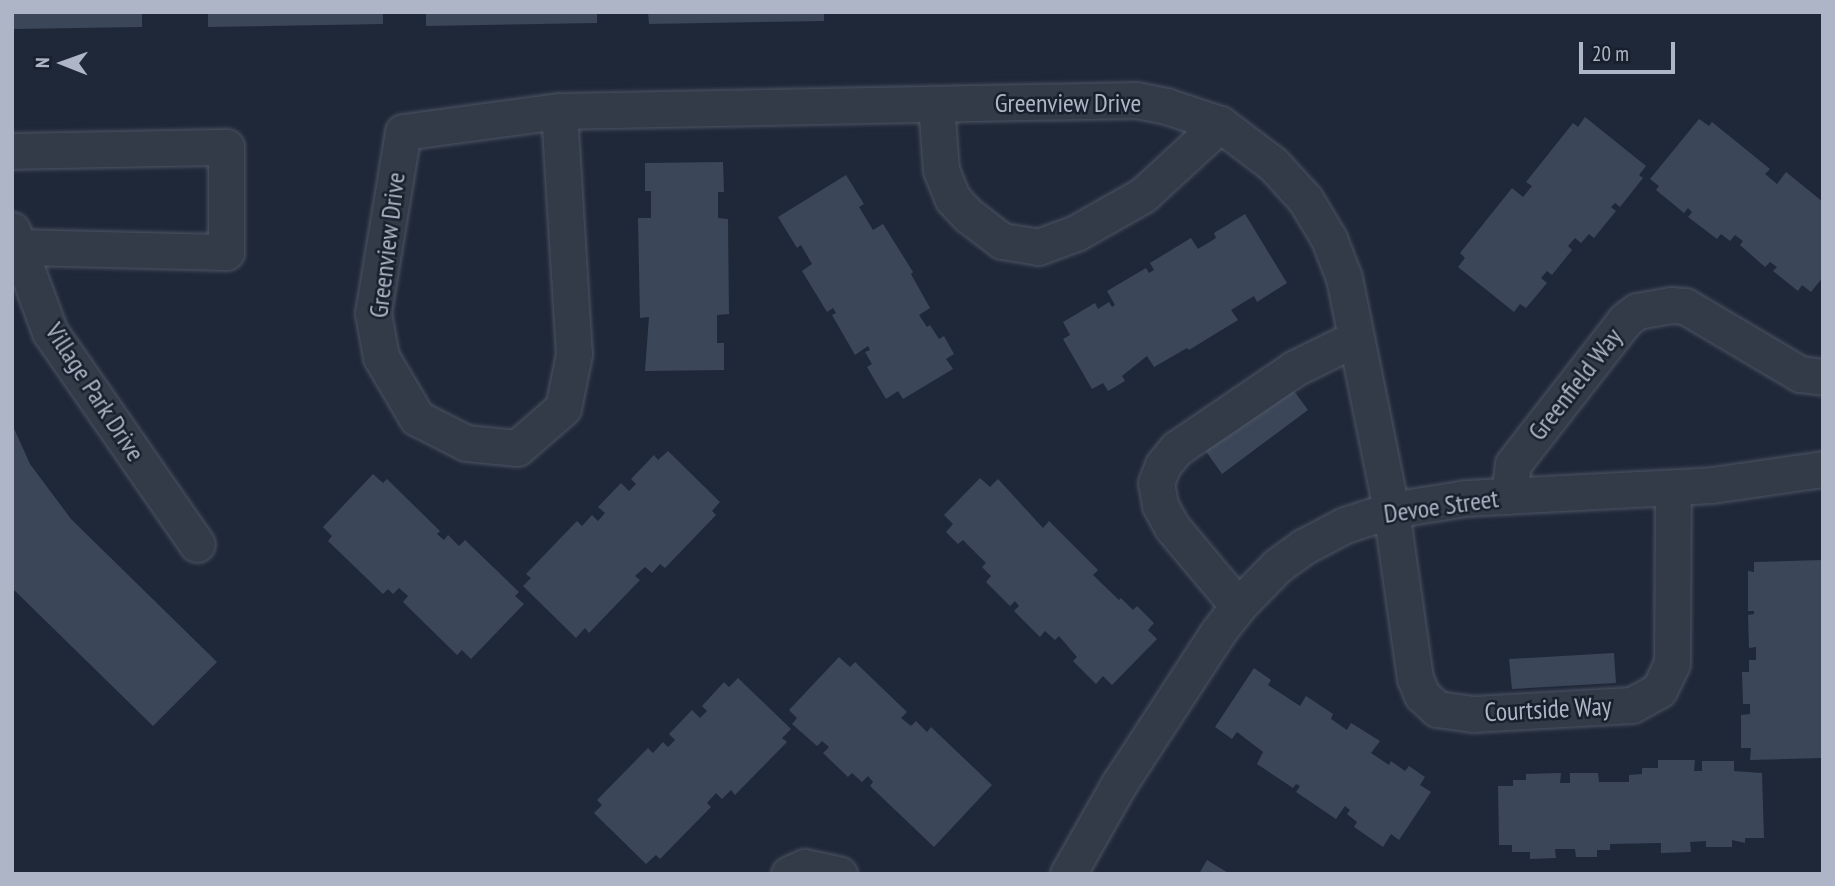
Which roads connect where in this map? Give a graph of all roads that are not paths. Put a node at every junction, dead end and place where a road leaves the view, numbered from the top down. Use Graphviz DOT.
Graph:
graph roads {
  1 [pos="936,104"];
  2 [pos="559,111"];
  3 [pos="1220,124"];
  4 [pos="12,151"];
  5 [pos="15,239"];
  6 [pos="1356,338"];
  7 [pos="1823,377"];
  8 [pos="1823,469"];
  9 [pos="1673,488"];
  10 [pos="1509,496"];
  11 [pos="1391,510"];
  12 [pos="197,544"];
  13 [pos="1238,606"];
  14 [pos="789,874"];
  15 [pos="839,874"];
  16 [pos="1068,874"];
  1 -- 2 [label="lane, Greenview Drive"];
  1 -- 3 [label="lane, Greenview Drive"];
  1 -- 3 [label="lane"];
  2 -- 2 [label="lane, Greenview Drive"];
  3 -- 6 [label="lane, Greenview Drive"];
  4 -- 5 [label="lane"];
  5 -- 12 [label="lane, Village Park Drive"];
  6 -- 11 [label="lane, Greenview Drive"];
  6 -- 13 [label="lane"];
  7 -- 10 [label="lane, Greenfield Way"];
  8 -- 9 [label="lane, Devoe Street"];
  9 -- 10 [label="lane, Devoe Street"];
  9 -- 11 [label="lane, Courtside Way"];
  10 -- 11 [label="lane, Devoe Street"];
  11 -- 13 [label="lane, Devoe Street"];
  13 -- 16 [label="lane, Devoe Street"];
  14 -- 15 [label="lane"];
}
